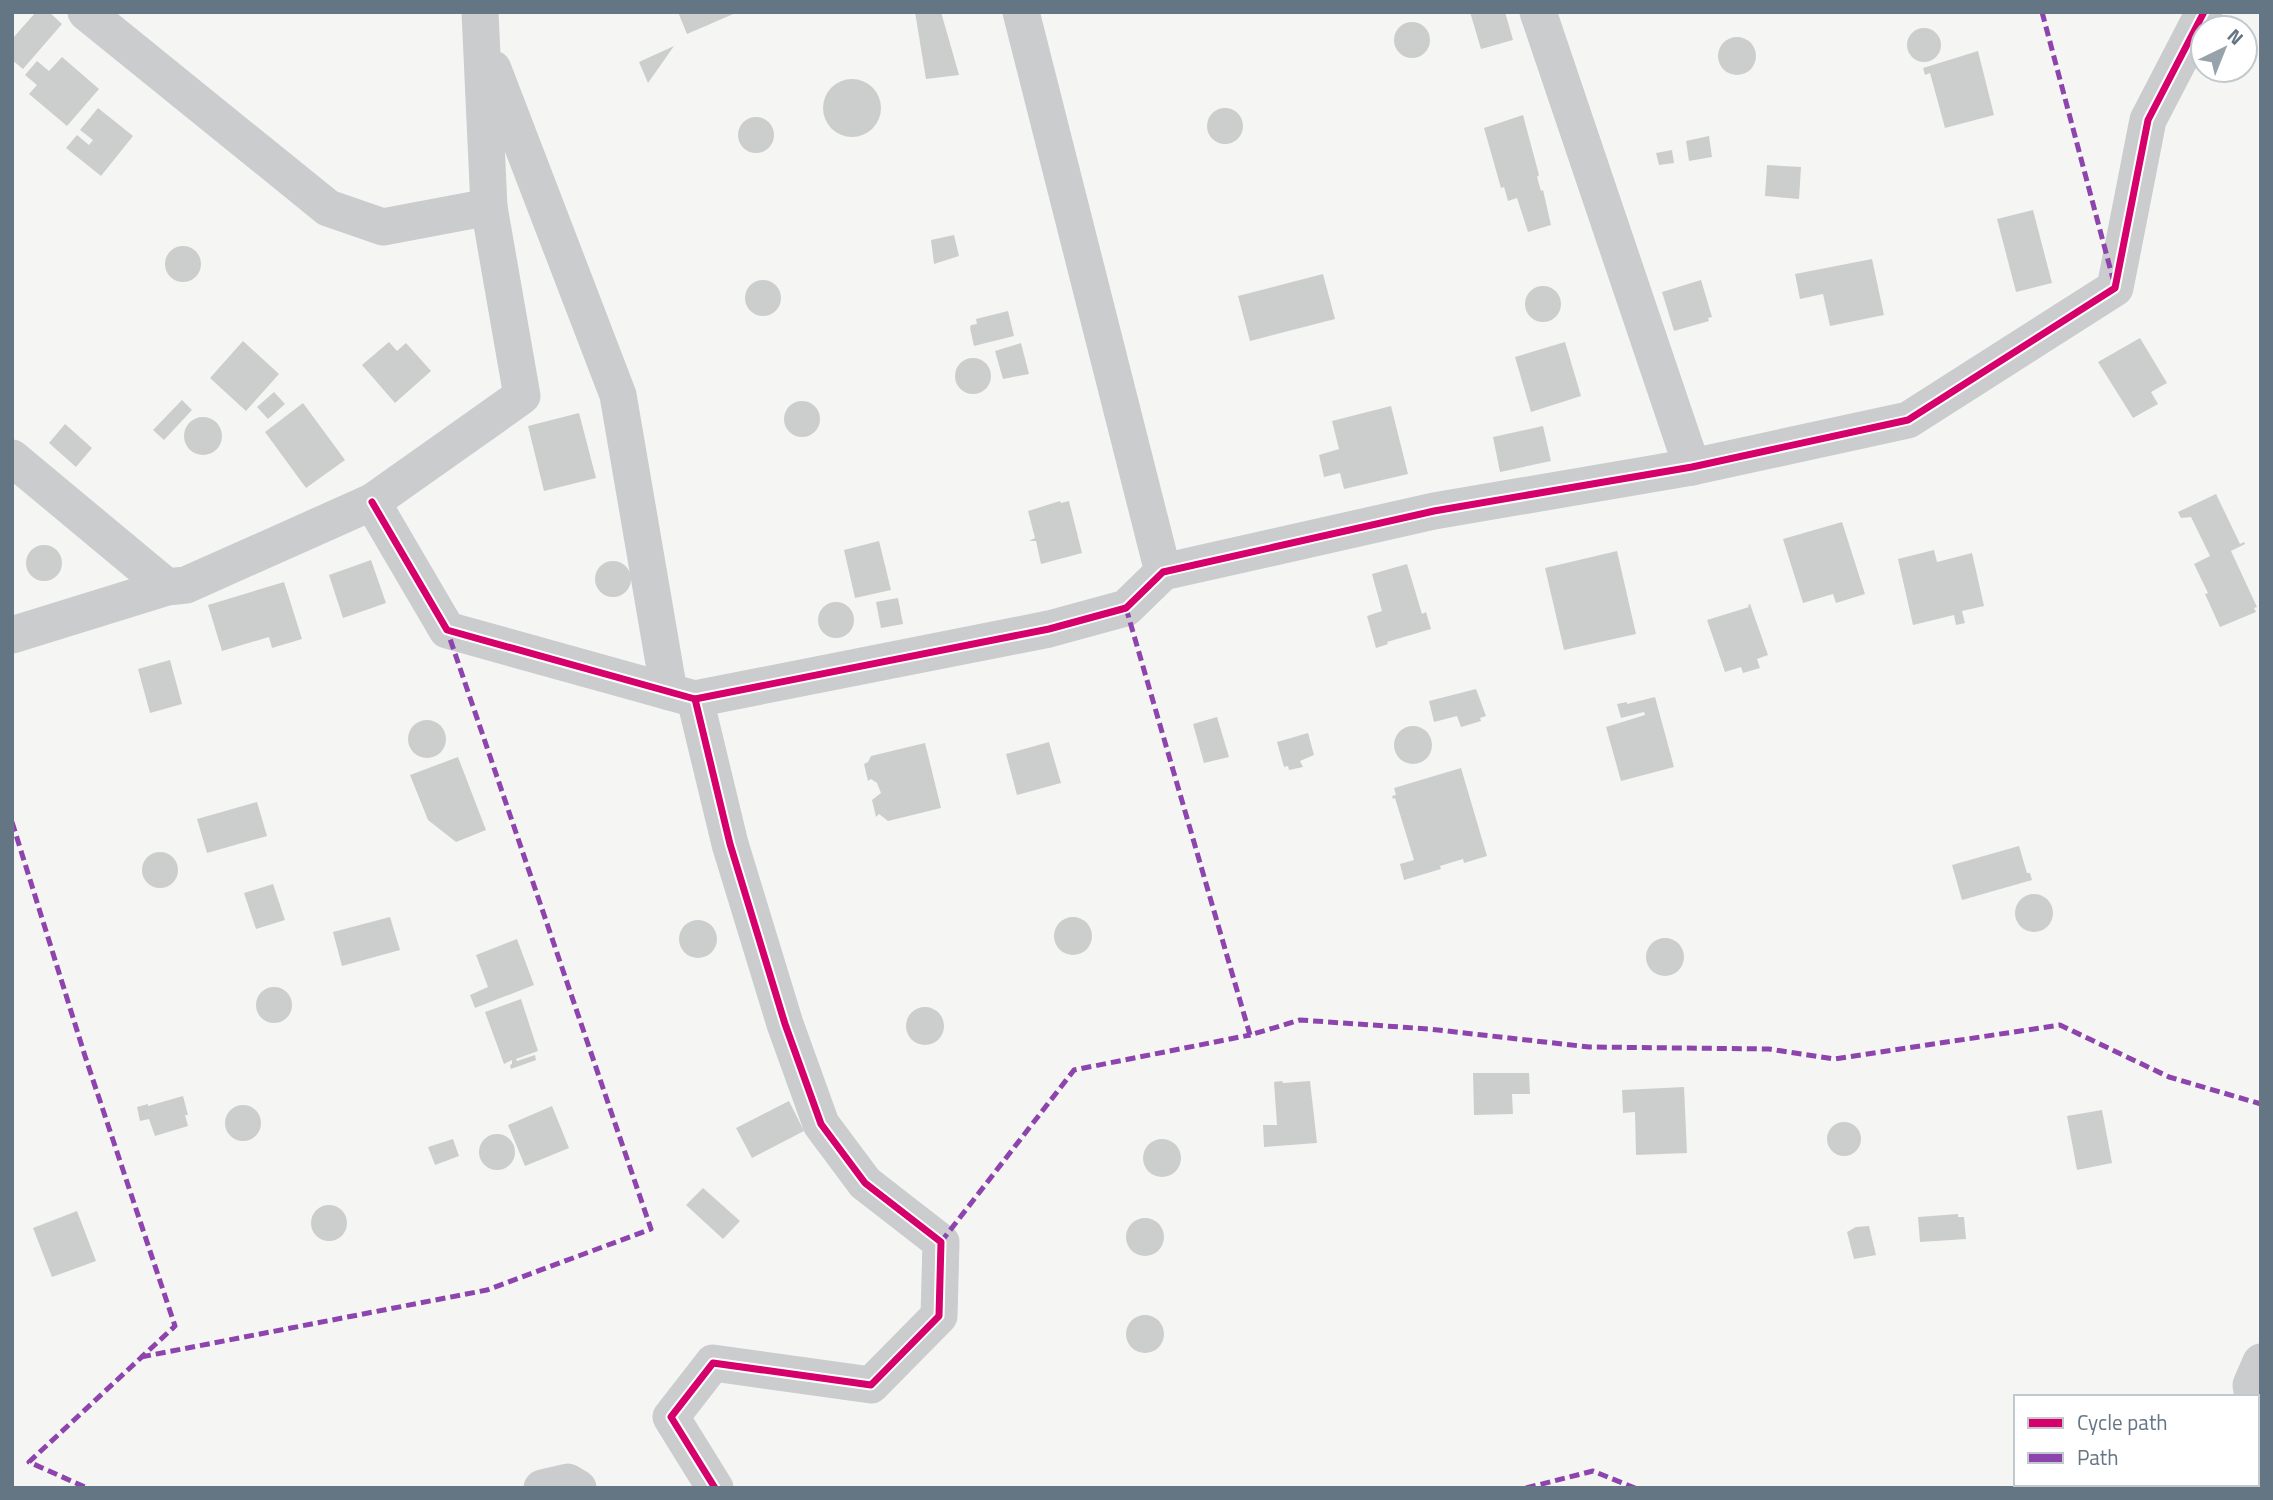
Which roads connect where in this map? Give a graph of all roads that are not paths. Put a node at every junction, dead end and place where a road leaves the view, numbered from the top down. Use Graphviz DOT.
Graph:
graph roads {
  1 [pos="86,12"];
  2 [pos="1021,12"];
  3 [pos="1538,12"];
  4 [pos="2204,12"];
  5 [pos="481,25"];
  6 [pos="489,207"];
  7 [pos="12,458"];
  8 [pos="1692,467"];
  9 [pos="372,502"];
  10 [pos="1163,572"];
  11 [pos="167,587"];
  12 [pos="12,635"];
  13 [pos="682,696"];
  14 [pos="2261,1362"];
  15 [pos="2253,1395"];
  16 [pos="542,1488"];
  17 [pos="578,1488"];
  18 [pos="715,1488"];
  1 -- 6 [label="street"];
  2 -- 10 [label="street"];
  3 -- 8 [label="street"];
  4 -- 8 [label="street"];
  5 -- 6 [label="street"];
  5 -- 13 [label="street"];
  6 -- 9 [label="street"];
  7 -- 11 [label="street"];
  8 -- 10 [label="street"];
  9 -- 11 [label="street"];
  9 -- 13 [label="street"];
  10 -- 13 [label="street"];
  11 -- 12 [label="street"];
  13 -- 18 [label="street"];
  14 -- 15 [label="street"];
  16 -- 17 [label="street"];
}
